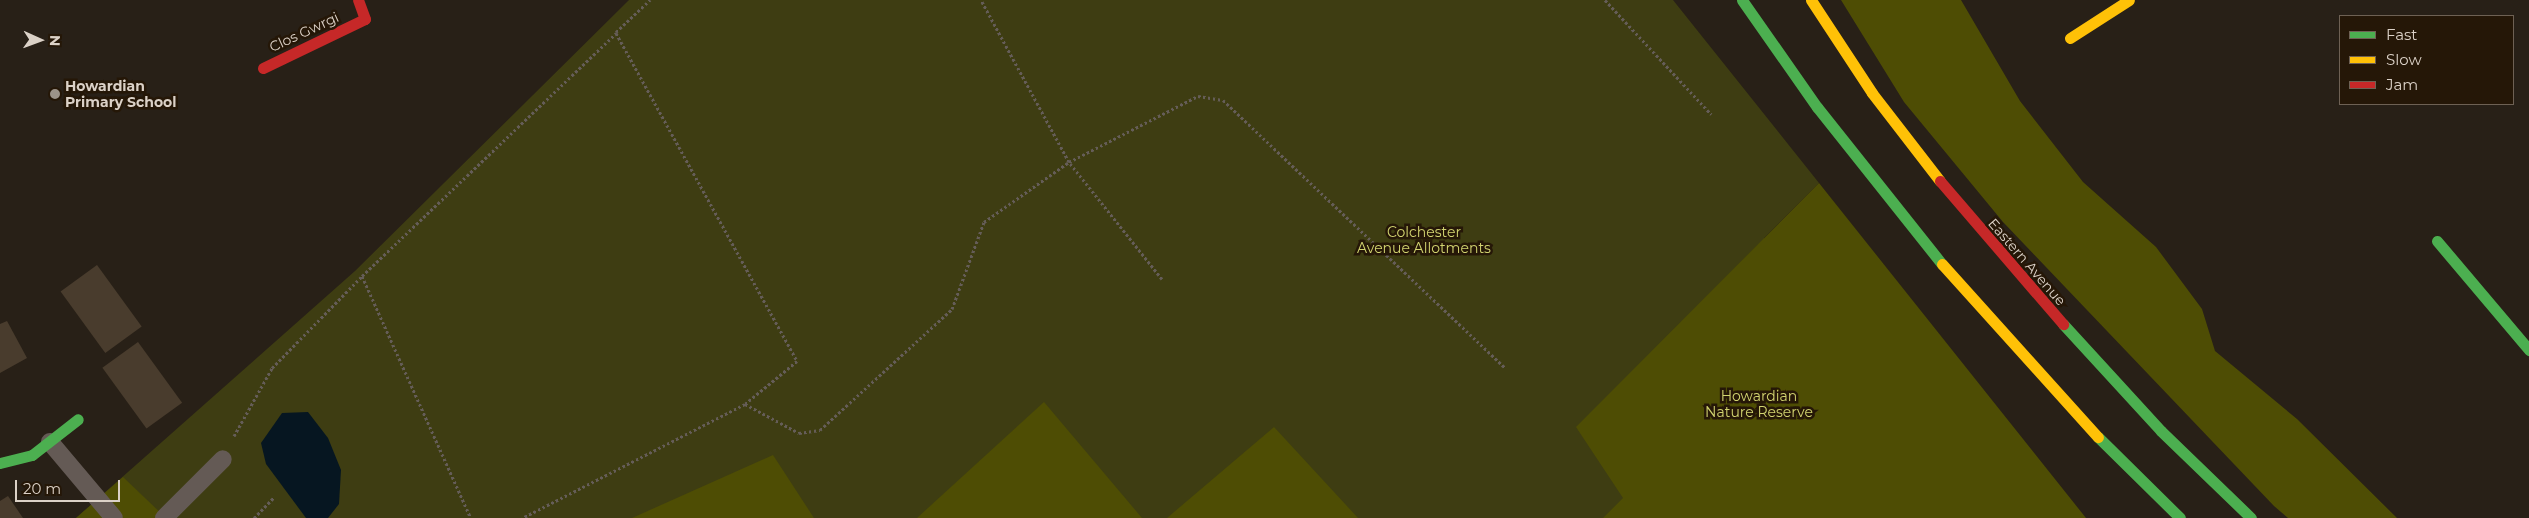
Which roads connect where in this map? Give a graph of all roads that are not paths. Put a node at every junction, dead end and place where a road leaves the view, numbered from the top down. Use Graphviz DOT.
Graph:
graph roads {
  1 [pos="358,0"];
  2 [pos="1742,0"];
  3 [pos="1811,0"];
  4 [pos="2128,0"];
  5 [pos="2070,38"];
  6 [pos="263,68"];
  7 [pos="2437,241"];
  8 [pos="2529,350"];
  9 [pos="78,419"];
  10 [pos="50,442"];
  11 [pos="223,459"];
  12 [pos="0,463"];
  13 [pos="114,518"];
  14 [pos="164,518"];
  15 [pos="2180,518"];
  16 [pos="2251,518"];
  1 -- 6 [label="main road, Clos Gwrgi"];
  2 -- 15 [label="main road"];
  3 -- 16 [label="main road, Eastern Avenue"];
  4 -- 5 [label="main road"];
  7 -- 8 [label="main road"];
  9 -- 10 [label="main road"];
  10 -- 12 [label="main road"];
  10 -- 13 [label="lane"];
  11 -- 14 [label="lane"];
}
